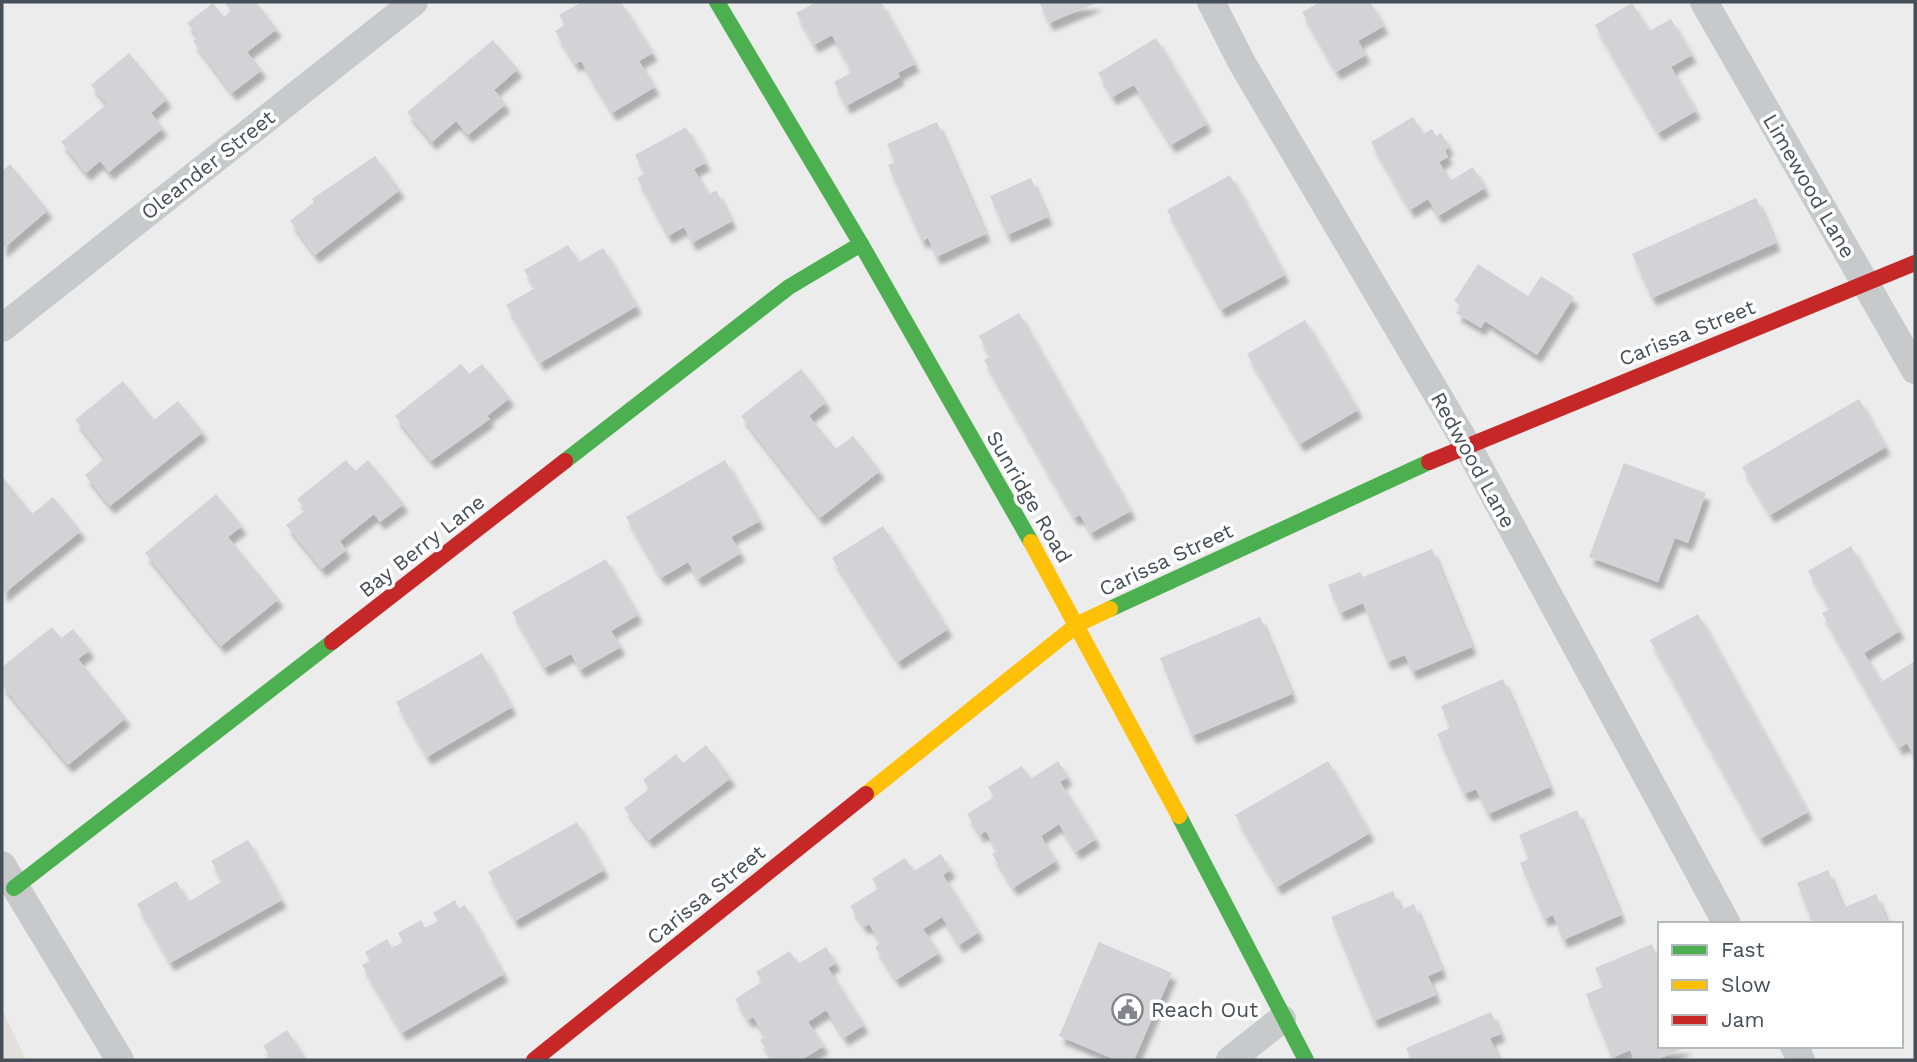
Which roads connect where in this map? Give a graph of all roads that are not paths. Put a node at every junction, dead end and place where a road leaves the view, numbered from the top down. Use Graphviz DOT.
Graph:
graph roads {
  1 [pos="414,2"];
  2 [pos="717,2"];
  3 [pos="1211,2"];
  4 [pos="1704,2"];
  5 [pos="861,244"];
  6 [pos="1915,263"];
  7 [pos="1865,284"];
  8 [pos="2,328"];
  9 [pos="1915,370"];
  10 [pos="1467,445"];
  11 [pos="1078,624"];
  12 [pos="8,877"];
  13 [pos="1726,922"];
  14 [pos="1282,1019"];
  15 [pos="120,1060"];
  16 [pos="534,1060"];
  17 [pos="1230,1060"];
  18 [pos="1306,1060"];
  1 -- 8 [label="street, Oleander Street"];
  2 -- 5 [label="street, Sunridge Road"];
  3 -- 10 [label="street, Redwood Lane"];
  4 -- 7 [label="street, Limewood Lane"];
  5 -- 11 [label="street, Sunridge Road"];
  5 -- 12 [label="street, Bay Berry Lane"];
  6 -- 7 [label="street, Carissa Street"];
  7 -- 9 [label="street, Limewood Lane"];
  7 -- 10 [label="street, Carissa Street"];
  10 -- 11 [label="street, Carissa Street"];
  10 -- 13 [label="street, Redwood Lane"];
  11 -- 14 [label="street, Sunridge Road"];
  11 -- 16 [label="street, Carissa Street"];
  12 -- 15 [label="street"];
  14 -- 17 [label="street"];
  14 -- 18 [label="street, Sunridge Road"];
}
